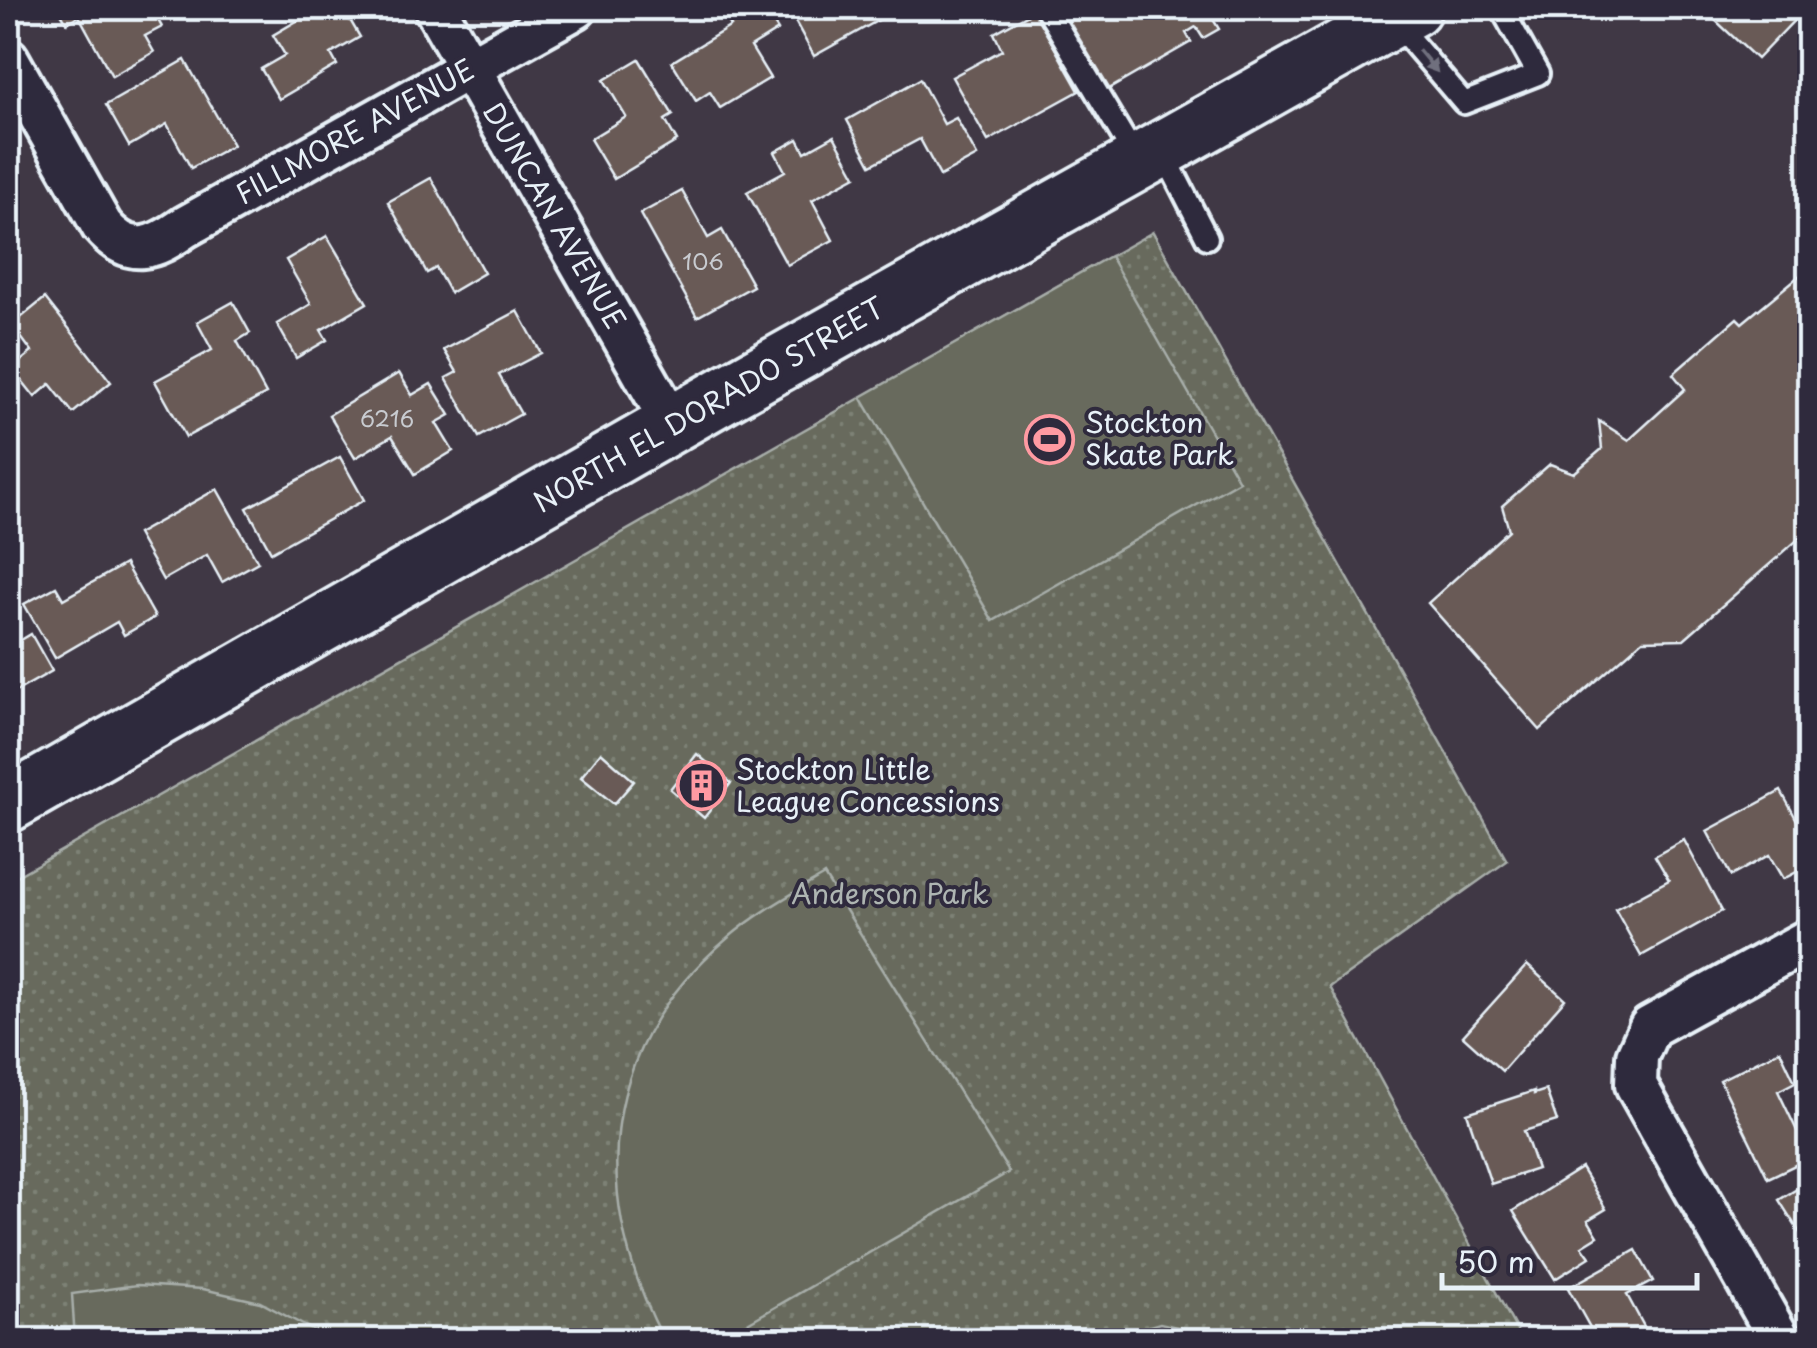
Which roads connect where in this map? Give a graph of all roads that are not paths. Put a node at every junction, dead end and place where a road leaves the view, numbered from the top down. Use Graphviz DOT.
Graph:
graph roads {
  1 [pos="435,8"];
  2 [pos="576,8"];
  3 [pos="1046,8"];
  4 [pos="1501,8"];
  5 [pos="1386,15"];
  6 [pos="8,59"];
  7 [pos="470,68"];
  8 [pos="1150,157"];
  9 [pos="1207,238"];
  10 [pos="672,425"];
  11 [pos="8,804"];
  12 [pos="1810,939"];
  13 [pos="1780,1340"];
  1 -- 7 [label="street, DUNCAN AVENUE"];
  2 -- 7 [label="street, FILLMORE AVENUE"];
  3 -- 8 [label="lane"];
  5 -- 4 [label="lane, one-way"];
  5 -- 8 [label="main road, NORTH EL DORADO STREET"];
  6 -- 7 [label="street, FILLMORE AVENUE"];
  7 -- 10 [label="street, DUNCAN AVENUE"];
  8 -- 9 [label="lane"];
  8 -- 10 [label="main road, NORTH EL DORADO STREET"];
  10 -- 11 [label="main road, NORTH EL DORADO STREET"];
  12 -- 13 [label="street"];
}
